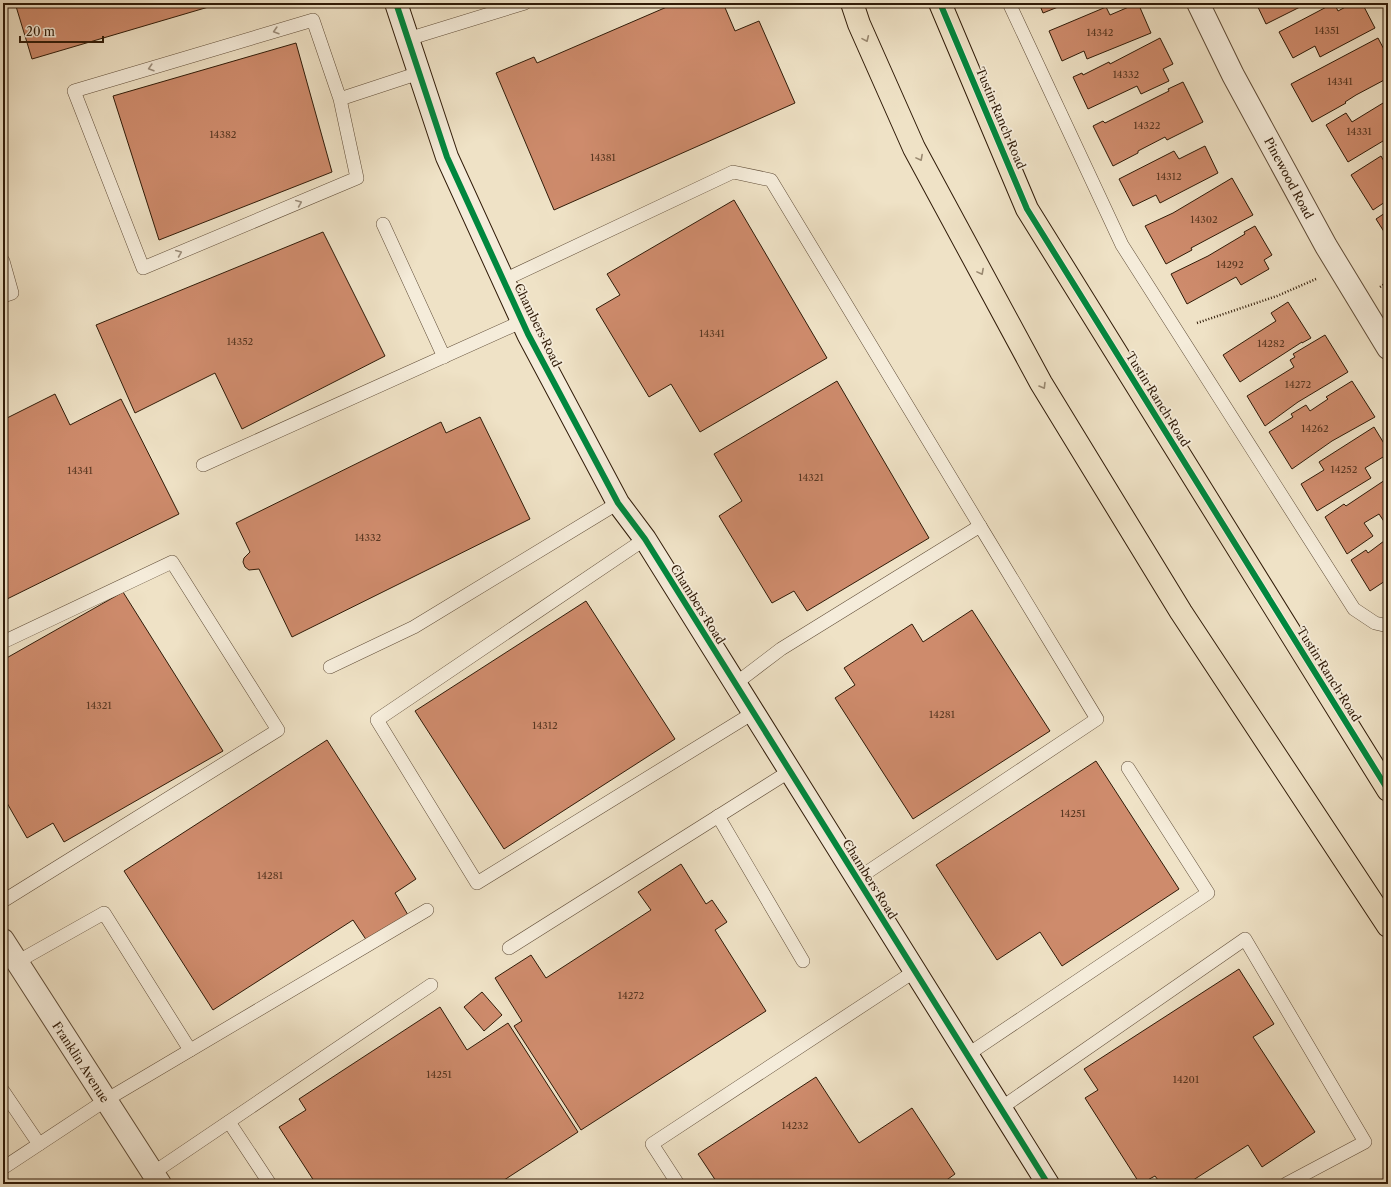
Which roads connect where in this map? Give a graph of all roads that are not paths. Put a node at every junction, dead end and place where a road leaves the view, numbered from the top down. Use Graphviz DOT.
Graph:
graph roads {
  1 [pos="396,3"];
  2 [pos="525,3"];
  3 [pos="852,3"];
  4 [pos="940,3"];
  5 [pos="1009,3"];
  6 [pos="1198,3"];
  7 [pos="408,39"];
  8 [pos="419,73"];
  9 [pos="340,100"];
  10 [pos="383,224"];
  11 [pos="3,261"];
  12 [pos="504,280"];
  13 [pos="3,296"];
  14 [pos="523,321"];
  15 [pos="1388,348"];
  16 [pos="444,357"];
  17 [pos="203,465"];
  18 [pos="618,503"];
  19 [pos="980,526"];
  20 [pos="645,539"];
  21 [pos="1388,626"];
  22 [pos="3,642"];
  23 [pos="330,667"];
  24 [pos="735,684"];
  25 [pos="753,713"];
  26 [pos="1128,768"];
  27 [pos="790,771"];
  28 [pos="1388,790"];
  29 [pos="718,816"];
  30 [pos="857,879"];
  31 [pos="3,901"];
  32 [pos="428,910"];
  33 [pos="1388,926"];
  34 [pos="508,948"];
  35 [pos="9,953"];
  36 [pos="803,961"];
  37 [pos="914,970"];
  38 [pos="431,985"];
  39 [pos="190,1050"];
  40 [pos="967,1055"];
  41 [pos="3,1091"];
  42 [pos="106,1100"];
  43 [pos="1001,1108"];
  44 [pos="229,1122"];
  45 [pos="40,1144"];
  46 [pos="3,1168"];
  47 [pos="156,1179"];
  48 [pos="270,1184"];
  49 [pos="678,1184"];
  50 [pos="1048,1184"];
  51 [pos="1286,1184"];
  1 -- 7 [label="street, Chambers Road"];
  2 -- 7 [label="lane"];
  3 -- 33 [label="main road, one-way"];
  4 -- 28 [label="main road, Tustin Ranch Road"];
  5 -- 21 [label="lane"];
  6 -- 15 [label="street, Pinewood Road"];
  7 -- 8 [label="street, Chambers Road"];
  8 -- 9 [label="lane"];
  8 -- 12 [label="street, Chambers Road"];
  9 -- 9 [label="lane, one-way"];
  10 -- 16 [label="lane"];
  11 -- 13 [label="lane"];
  12 -- 14 [label="street, Chambers Road"];
  12 -- 19 [label="lane"];
  14 -- 16 [label="lane"];
  14 -- 18 [label="street, Chambers Road"];
  16 -- 17 [label="lane"];
  18 -- 20 [label="street, Chambers Road"];
  18 -- 23 [label="lane"];
  19 -- 24 [label="lane"];
  19 -- 30 [label="lane"];
  20 -- 24 [label="street, Chambers Road"];
  20 -- 25 [label="lane"];
  22 -- 31 [label="lane"];
  24 -- 25 [label="street, Chambers Road"];
  25 -- 27 [label="street, Chambers Road"];
  26 -- 40 [label="lane"];
  27 -- 29 [label="lane"];
  27 -- 30 [label="street, Chambers Road"];
  29 -- 34 [label="lane"];
  29 -- 36 [label="lane"];
  30 -- 37 [label="street, Chambers Road"];
  32 -- 39 [label="lane"];
  35 -- 39 [label="lane"];
  35 -- 42 [label="street, Franklin Avenue"];
  37 -- 40 [label="street, Chambers Road"];
  37 -- 49 [label="lane"];
  38 -- 44 [label="lane"];
  39 -- 42 [label="lane"];
  40 -- 43 [label="street, Chambers Road"];
  41 -- 45 [label="lane"];
  42 -- 45 [label="lane"];
  42 -- 47 [label="street, Franklin Avenue"];
  43 -- 50 [label="street, Chambers Road"];
  43 -- 51 [label="lane"];
  44 -- 47 [label="lane"];
  44 -- 48 [label="lane"];
  45 -- 46 [label="lane"];
}
